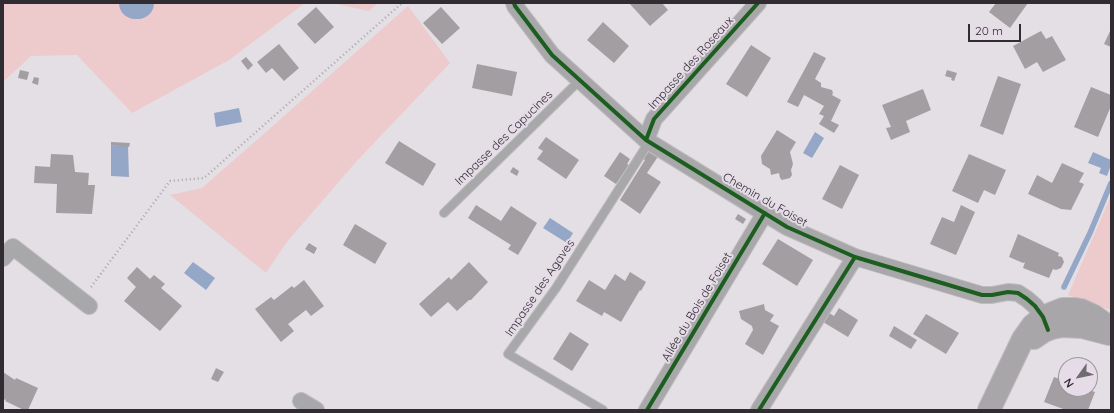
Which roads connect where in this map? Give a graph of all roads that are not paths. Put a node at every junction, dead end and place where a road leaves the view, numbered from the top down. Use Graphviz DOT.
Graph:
graph roads {
  1 [pos="514,3"];
  2 [pos="758,3"];
  3 [pos="580,80"];
  4 [pos="648,141"];
  5 [pos="444,213"];
  6 [pos="765,214"];
  7 [pos="855,257"];
  8 [pos="3,258"];
  9 [pos="85,303"];
  10 [pos="1046,323"];
  11 [pos="1111,328"];
  12 [pos="1111,335"];
  13 [pos="301,402"];
  14 [pos="992,404"];
  15 [pos="316,410"];
  16 [pos="603,410"];
  17 [pos="648,410"];
  18 [pos="759,410"];
  1 -- 3 [label="street, Chemin du Foiset"];
  2 -- 4 [label="street, Impasse des Roseaux"];
  3 -- 4 [label="street, Chemin du Foiset"];
  3 -- 5 [label="lane, Impasse des Capucines"];
  4 -- 6 [label="street, Chemin du Foiset"];
  4 -- 16 [label="lane, Impasse des Agaves"];
  6 -- 7 [label="street, Chemin du Foiset"];
  6 -- 17 [label="street, Allée du Bois de Foiset"];
  7 -- 10 [label="street, Chemin du Foiset"];
  7 -- 18 [label="street"];
  8 -- 9 [label="street"];
  10 -- 11 [label="street"];
  10 -- 12 [label="street"];
  10 -- 14 [label="street"];
  13 -- 15 [label="street"];
}
